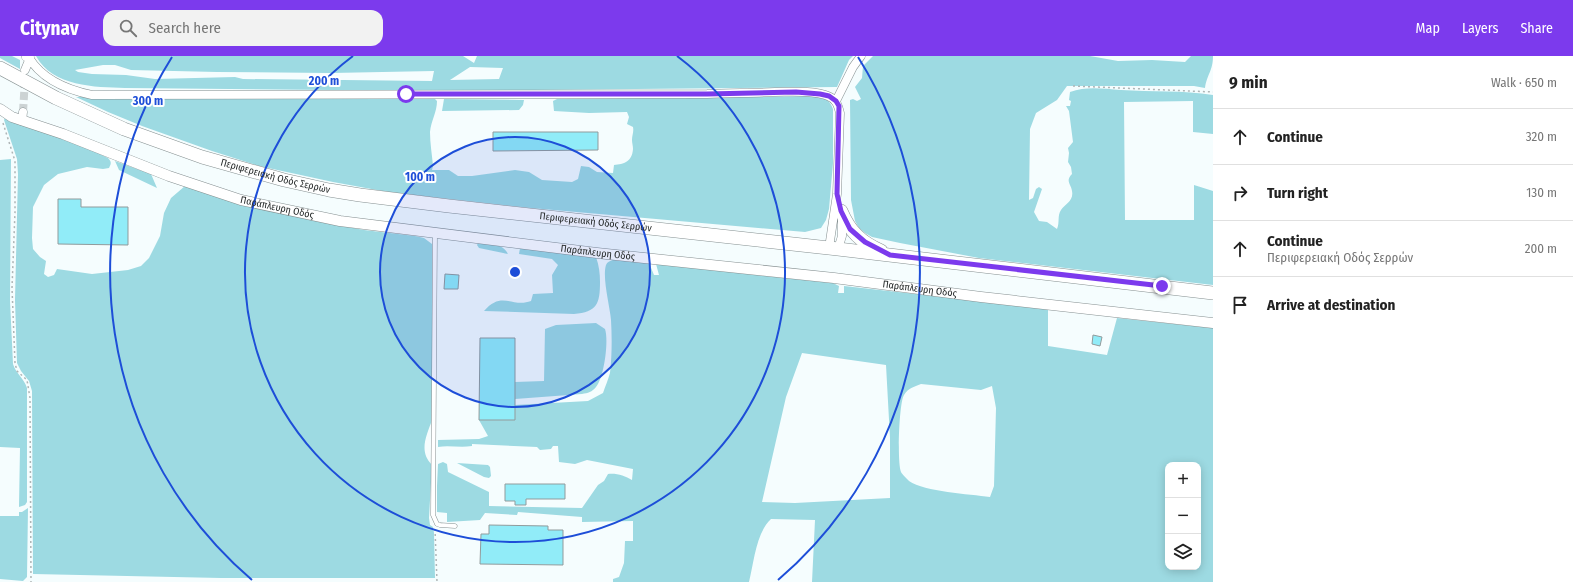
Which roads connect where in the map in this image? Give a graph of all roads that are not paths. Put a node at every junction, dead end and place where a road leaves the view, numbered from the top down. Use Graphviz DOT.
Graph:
graph roads {
  1 [pos="861,56"];
  2 [pos="27,57"];
  3 [pos="0,68"];
  4 [pos="26,70"];
  5 [pos="836,101"];
  6 [pos="0,109"];
  7 [pos="837,194"];
  8 [pos="841,211"];
  9 [pos="435,233"];
  10 [pos="833,248"];
  11 [pos="890,255"];
  12 [pos="1213,293"];
  13 [pos="1213,323"];
  14 [pos="455,526"];
  1 -- 5 [label="street"];
  2 -- 4 [label="street"];
  2 -- 5 [label="street"];
  3 -- 10 [label="main road, Περιφερειακή Οδός Σερρών"];
  5 -- 7 [label="street"];
  6 -- 9 [label="street, Παράπλευρη Οδός"];
  7 -- 8 [label="street"];
  7 -- 10 [label="street"];
  8 -- 10 [label="street"];
  8 -- 11 [label="main road"];
  9 -- 13 [label="street, Παράπλευρη Οδός"];
  9 -- 14 [label="lane"];
  10 -- 11 [label="main road, Περιφερειακή Οδός Σερρών"];
  11 -- 12 [label="main road, Περιφερειακή Οδός Σερρών"];
}
